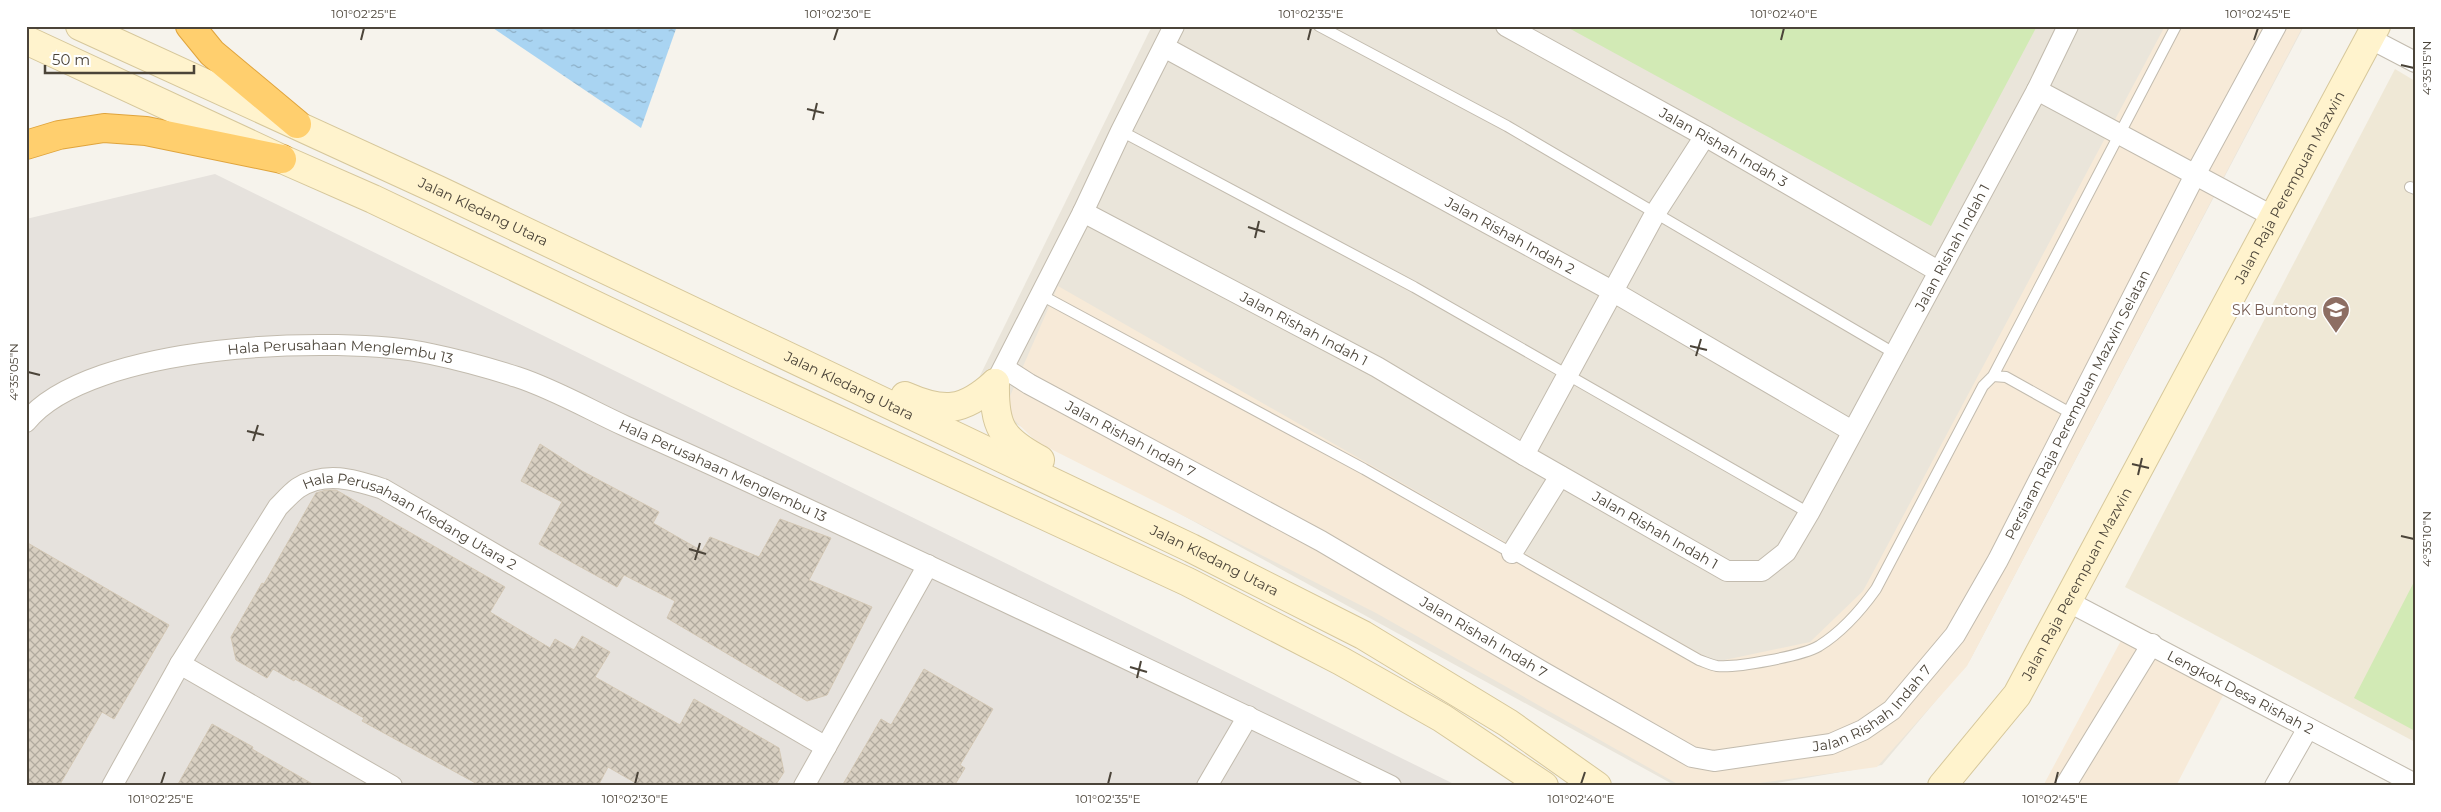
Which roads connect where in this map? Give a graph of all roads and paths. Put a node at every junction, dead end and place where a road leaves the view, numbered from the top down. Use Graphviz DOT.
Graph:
graph roads {
  1 [pos="80,26"];
  2 [pos="190,26"];
  3 [pos="1174,26"];
  4 [pos="1319,26"];
  5 [pos="1506,26"];
  6 [pos="2068,26"];
  7 [pos="2176,26"];
  8 [pos="2276,26"];
  9 [pos="2372,32"];
  10 [pos="26,40"];
  11 [pos="1164,47"];
  12 [pos="2415,62"];
  13 [pos="2037,90"];
  14 [pos="298,124"];
  15 [pos="1121,131"];
  16 [pos="2120,133"];
  17 [pos="1705,136"];
  18 [pos="26,145"];
  19 [pos="282,159"];
  20 [pos="2196,173"];
  21 [pos="1083,212"];
  22 [pos="1656,212"];
  23 [pos="2274,217"];
  24 [pos="1938,271"];
  25 [pos="1612,291"];
  26 [pos="652,292"];
  27 [pos="1040,295"];
  28 [pos="1894,353"];
  29 [pos="1568,374"];
  30 [pos="1000,376"];
  31 [pos="1993,376"];
  32 [pos="2074,416"];
  33 [pos="26,422"];
  34 [pos="1852,431"];
  35 [pos="1524,455"];
  36 [pos="1560,476"];
  37 [pos="1809,513"];
  38 [pos="1191,548"];
  39 [pos="1512,554"];
  40 [pos="928,565"];
  41 [pos="2067,601"];
  42 [pos="1955,635"];
  43 [pos="2152,644"];
  44 [pos="180,664"];
  45 [pos="1248,716"];
  46 [pos="2308,728"];
  47 [pos="826,747"];
  48 [pos="2415,784"];
  49 [pos="112,786"];
  50 [pos="392,786"];
  51 [pos="804,786"];
  52 [pos="1206,786"];
  53 [pos="1391,786"];
  54 [pos="1544,786"];
  55 [pos="1597,786"];
  56 [pos="1942,786"];
  57 [pos="2065,786"];
  58 [pos="2275,786"];
  1 -- 14 [label="main road, Jalan Kledang Utara"];
  2 -- 14 [label="highway"];
  3 -- 11 [label="street"];
  4 -- 22 [label="lane"];
  5 -- 17 [label="street, Jalan Rishah Indah 3"];
  6 -- 13 [label="street, Jalan Rishah Indah 1"];
  7 -- 16 [label="lane"];
  8 -- 20 [label="street, Persiaran Raja Perempuan Mazwin Selatan"];
  9 -- 12 [label="street"];
  9 -- 23 [label="main road, Jalan Raja Perempuan Mazwin"];
  10 -- 19 [label="main road"];
  11 -- 15 [label="street"];
  11 -- 25 [label="street, Jalan Rishah Indah 2"];
  13 -- 16 [label="street"];
  13 -- 24 [label="street, Jalan Rishah Indah 1"];
  14 -- 26 [label="main road, Jalan Kledang Utara"];
  15 -- 21 [label="street"];
  15 -- 29 [label="lane"];
  16 -- 20 [label="street"];
  16 -- 31 [label="lane"];
  17 -- 22 [label="street"];
  17 -- 24 [label="street, Jalan Rishah Indah 3"];
  18 -- 19 [label="highway"];
  19 -- 54 [label="main road"];
  20 -- 23 [label="street"];
  20 -- 32 [label="street, Persiaran Raja Perempuan Mazwin Selatan"];
  21 -- 27 [label="street"];
  21 -- 35 [label="street, Jalan Rishah Indah 1"];
  22 -- 25 [label="street"];
  22 -- 28 [label="lane"];
  23 -- 41 [label="main road, Jalan Raja Perempuan Mazwin"];
  24 -- 28 [label="street, Jalan Rishah Indah 1"];
  25 -- 29 [label="street"];
  25 -- 34 [label="street, Jalan Rishah Indah 2"];
  26 -- 30 [label="main road"];
  26 -- 38 [label="main road, Jalan Kledang Utara"];
  27 -- 30 [label="street"];
  27 -- 39 [label="lane"];
  28 -- 34 [label="street, Jalan Rishah Indah 1"];
  29 -- 35 [label="street"];
  29 -- 37 [label="lane"];
  30 -- 38 [label="main road"];
  30 -- 42 [label="street, Jalan Rishah Indah 7"];
  31 -- 32 [label="lane"];
  31 -- 39 [label="lane"];
  32 -- 42 [label="street, Persiaran Raja Perempuan Mazwin Selatan"];
  33 -- 40 [label="street, Hala Perusahaan Menglembu 13"];
  34 -- 37 [label="street, Jalan Rishah Indah 1"];
  35 -- 36 [label="street, Jalan Rishah Indah 1"];
  36 -- 37 [label="street, Jalan Rishah Indah 1"];
  36 -- 39 [label="street"];
  38 -- 55 [label="main road, Jalan Kledang Utara"];
  40 -- 45 [label="street, Hala Perusahaan Menglembu 13"];
  40 -- 47 [label="street"];
  41 -- 43 [label="street, Lengkok Desa Rishah 2"];
  41 -- 56 [label="main road, Jalan Raja Perempuan Mazwin"];
  43 -- 46 [label="street, Lengkok Desa Rishah 2"];
  43 -- 57 [label="street"];
  44 -- 47 [label="street, Hala Perusahaan Kledang Utara 2"];
  44 -- 49 [label="street, Hala Perusahaan Kledang Utara 2"];
  44 -- 50 [label="street"];
  45 -- 52 [label="street"];
  45 -- 53 [label="street, Hala Perusahaan Menglembu 13"];
  46 -- 48 [label="street, Lengkok Desa Rishah 2"];
  46 -- 58 [label="street"];
  47 -- 51 [label="street"];
}
